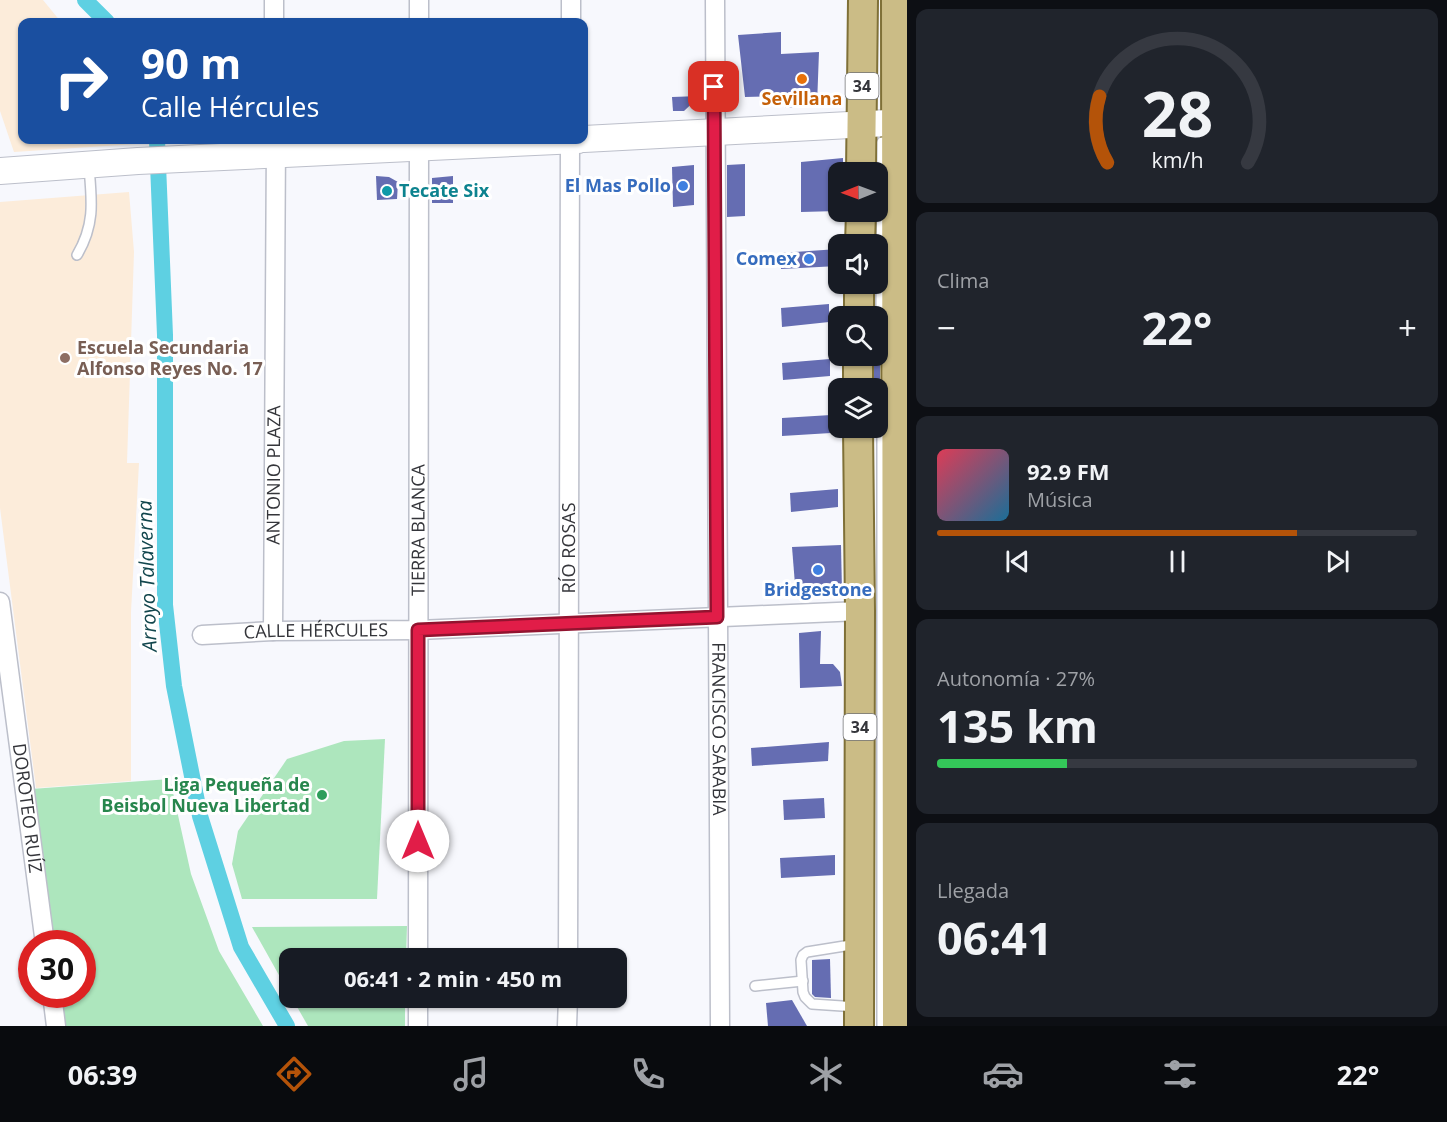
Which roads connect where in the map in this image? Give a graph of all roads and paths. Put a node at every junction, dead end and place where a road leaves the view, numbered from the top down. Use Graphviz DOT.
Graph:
graph roads {
  1 [pos="274,0"];
  2 [pos="419,0"];
  3 [pos="571,0"];
  4 [pos="715,0"];
  5 [pos="863,0"];
  6 [pos="871,0"];
  7 [pos="896,0"];
  8 [pos="274,18"];
  9 [pos="419,18"];
  10 [pos="570,18"];
  11 [pos="883,121"];
  12 [pos="714,131"];
  13 [pos="588,139"];
  14 [pos="419,144"];
  15 [pos="570,144"];
  16 [pos="276,146"];
  17 [pos="865,162"];
  18 [pos="873,162"];
  19 [pos="89,164"];
  20 [pos="1,168"];
  21 [pos="891,219"];
  22 [pos="878,234"];
  23 [pos="77,255"];
  24 [pos="870,306"];
  25 [pos="858,438"];
  26 [pos="871,438"];
  27 [pos="869,535"];
  28 [pos="0,602"];
  29 [pos="860,611"];
  30 [pos="717,617"];
  31 [pos="902,620"];
  32 [pos="570,623"];
  33 [pos="418,630"];
  34 [pos="273,632"];
  35 [pos="202,636"];
  36 [pos="4,664"];
  37 [pos="870,691"];
  38 [pos="43,930"];
  39 [pos="859,944"];
  40 [pos="418,948"];
  41 [pos="568,948"];
  42 [pos="902,975"];
  43 [pos="802,981"];
  44 [pos="755,986"];
  45 [pos="54,1008"];
  46 [pos="418,1008"];
  47 [pos="568,1008"];
  48 [pos="859,1016"];
  49 [pos="56,1026"];
  50 [pos="418,1026"];
  51 [pos="567,1026"];
  52 [pos="720,1026"];
  53 [pos="882,1026"];
  54 [pos="897,1026"];
  1 -- 8 [label="street"];
  2 -- 9 [label="street"];
  3 -- 10 [label="street"];
  4 -- 12 [label="street, FRANCISCO SARABIA"];
  5 -- 11 [label="main road, 34"];
  6 -- 11 [label="lane"];
  7 -- 11 [label="main road, 34"];
  11 -- 12 [label="main road"];
  11 -- 17 [label="main road, 34"];
  11 -- 18 [label="lane"];
  11 -- 21 [label="main road, 34"];
  11 -- 24 [label="lane"];
  12 -- 13 [label="main road"];
  12 -- 30 [label="street, FRANCISCO SARABIA"];
  14 -- 16 [label="main road"];
  14 -- 33 [label="street, TIERRA BLANCA"];
  15 -- 32 [label="street, RÍO ROSAS"];
  16 -- 19 [label="main road"];
  16 -- 34 [label="street, ANTONIO PLAZA"];
  19 -- 20 [label="main road"];
  19 -- 23 [label="lane"];
  21 -- 22 [label="lane"];
  21 -- 31 [label="main road, 34"];
  25 -- 29 [label="main road, 34"];
  26 -- 53 [label="lane"];
  27 -- 37 [label="lane"];
  28 -- 36 [label="street, DOROTEO RUÍZ"];
  29 -- 30 [label="street, CALLE HÉRCULES"];
  29 -- 39 [label="main road, 34"];
  30 -- 32 [label="street, CALLE HÉRCULES"];
  30 -- 52 [label="street, FRANCISCO SARABIA"];
  31 -- 42 [label="main road, 34"];
  32 -- 33 [label="street, CALLE HÉRCULES"];
  32 -- 41 [label="street, RÍO ROSAS"];
  33 -- 34 [label="street, CALLE HÉRCULES"];
  33 -- 40 [label="street, TIERRA BLANCA"];
  34 -- 35 [label="street, CALLE HÉRCULES"];
  36 -- 38 [label="street, DOROTEO RUÍZ"];
  39 -- 43 [label="lane"];
  39 -- 48 [label="main road, 34"];
  42 -- 54 [label="main road, 34"];
  43 -- 44 [label="lane"];
  43 -- 48 [label="lane"];
  45 -- 49 [label="street"];
  46 -- 50 [label="street"];
  47 -- 51 [label="street"];
}
